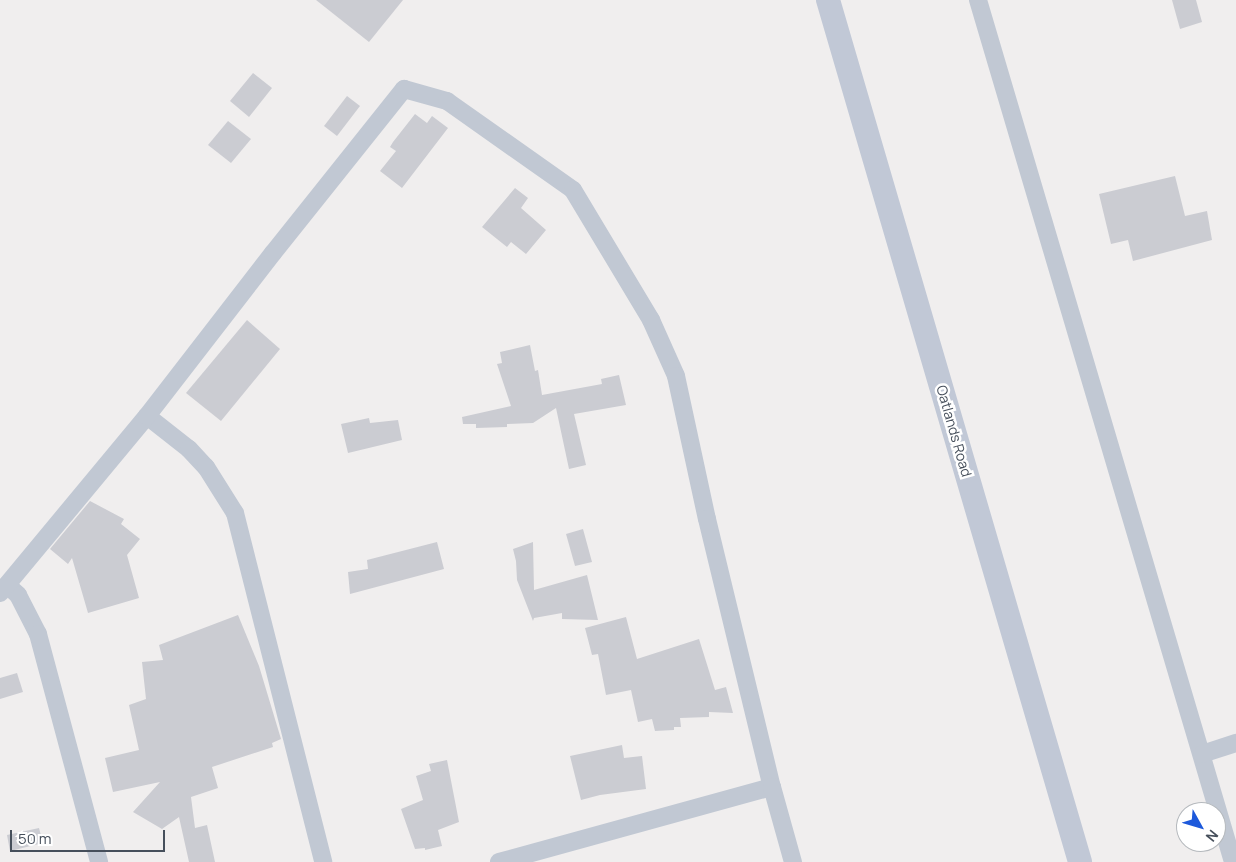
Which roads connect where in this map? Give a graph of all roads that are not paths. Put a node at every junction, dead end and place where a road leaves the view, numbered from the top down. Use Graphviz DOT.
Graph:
graph roads {
  1 [pos="828,0"];
  2 [pos="978,0"];
  3 [pos="147,416"];
  4 [pos="4,589"];
  5 [pos="1236,743"];
  6 [pos="1202,754"];
  7 [pos="772,787"];
  8 [pos="99,862"];
  9 [pos="323,862"];
  10 [pos="499,862"];
  11 [pos="793,862"];
  12 [pos="1080,862"];
  13 [pos="1233,862"];
  1 -- 12 [label="street, Oatlands Road"];
  2 -- 6 [label="street"];
  3 -- 4 [label="street"];
  3 -- 7 [label="street"];
  3 -- 9 [label="street"];
  4 -- 8 [label="street"];
  5 -- 6 [label="street"];
  6 -- 13 [label="street"];
  7 -- 10 [label="street"];
  7 -- 11 [label="street"];
}
